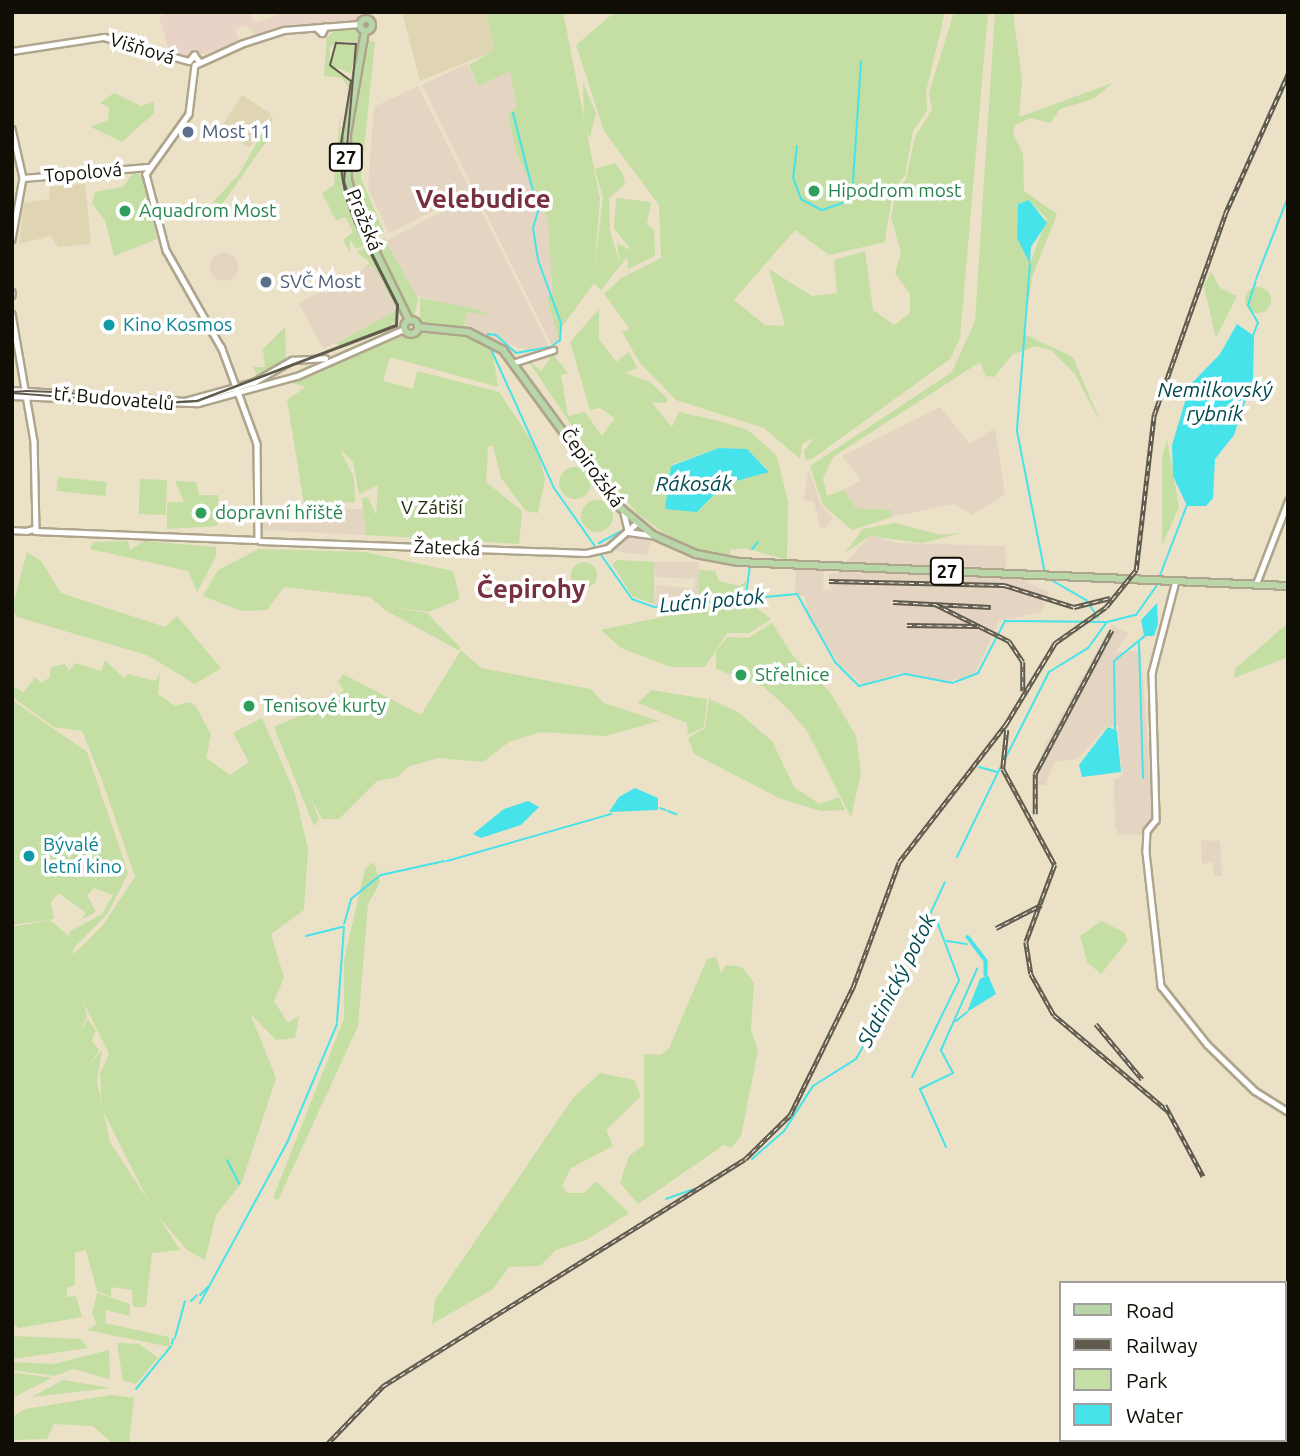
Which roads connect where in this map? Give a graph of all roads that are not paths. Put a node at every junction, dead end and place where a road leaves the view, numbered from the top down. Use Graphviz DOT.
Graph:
graph roads {
  1 [pos="368,15"];
  2 [pos="359,24"];
  3 [pos="365,31"];
  4 [pos="12,51"];
  5 [pos="189,61"];
  6 [pos="197,63"];
  7 [pos="12,129"];
  8 [pos="146,170"];
  9 [pos="23,178"];
  10 [pos="12,239"];
  11 [pos="12,313"];
  12 [pos="409,320"];
  13 [pos="418,327"];
  14 [pos="404,329"];
  15 [pos="553,351"];
  16 [pos="333,356"];
  17 [pos="516,362"];
  18 [pos="12,390"];
  19 [pos="237,390"];
  20 [pos="25,391"];
  21 [pos="12,396"];
  22 [pos="1288,501"];
  23 [pos="617,505"];
  24 [pos="636,523"];
  25 [pos="34,528"];
  26 [pos="12,530"];
  27 [pos="628,532"];
  28 [pos="258,540"];
  29 [pos="663,540"];
  30 [pos="1176,581"];
  31 [pos="1256,584"];
  32 [pos="1288,586"];
  33 [pos="1288,1112"];
  1 -- 2 [label="main road, Pražská"];
  1 -- 3 [label="main road, Pražská"];
  2 -- 3 [label="main road"];
  2 -- 6 [label="street"];
  3 -- 12 [label="main road, Pražská / 27"];
  4 -- 5 [label="street, Višňová"];
  5 -- 6 [label="street"];
  5 -- 6 [label="street"];
  6 -- 8 [label="street"];
  7 -- 9 [label="street"];
  8 -- 9 [label="street, Topolová"];
  8 -- 19 [label="street"];
  9 -- 10 [label="street"];
  11 -- 20 [label="street"];
  12 -- 13 [label="main road, Pražská"];
  12 -- 14 [label="main road"];
  13 -- 14 [label="main road"];
  13 -- 17 [label="main road, Čepirožská / 27"];
  14 -- 16 [label="street, tř. Budovatelů"];
  15 -- 17 [label="street"];
  16 -- 19 [label="street, tř. Budovatelů"];
  16 -- 19 [label="street, tř. Budovatelů"];
  17 -- 23 [label="main road, Čepirožská / 27"];
  18 -- 20 [label="street, tř. Budovatelů"];
  19 -- 20 [label="street, tř. Budovatelů"];
  19 -- 28 [label="street"];
  20 -- 21 [label="street, tř. Budovatelů"];
  20 -- 25 [label="street"];
  22 -- 31 [label="street"];
  23 -- 24 [label="main road, Čepirožská / 27"];
  23 -- 27 [label="street"];
  24 -- 27 [label="street, Žatecká"];
  24 -- 29 [label="main road, Čepirožská / 27"];
  25 -- 26 [label="street"];
  25 -- 28 [label="street, Žatecká"];
  27 -- 28 [label="street, Žatecká"];
  27 -- 29 [label="street"];
  29 -- 30 [label="main road, Čepirožská / 27"];
  30 -- 31 [label="main road, 27"];
  30 -- 33 [label="street"];
  31 -- 32 [label="main road, 27"];
}
